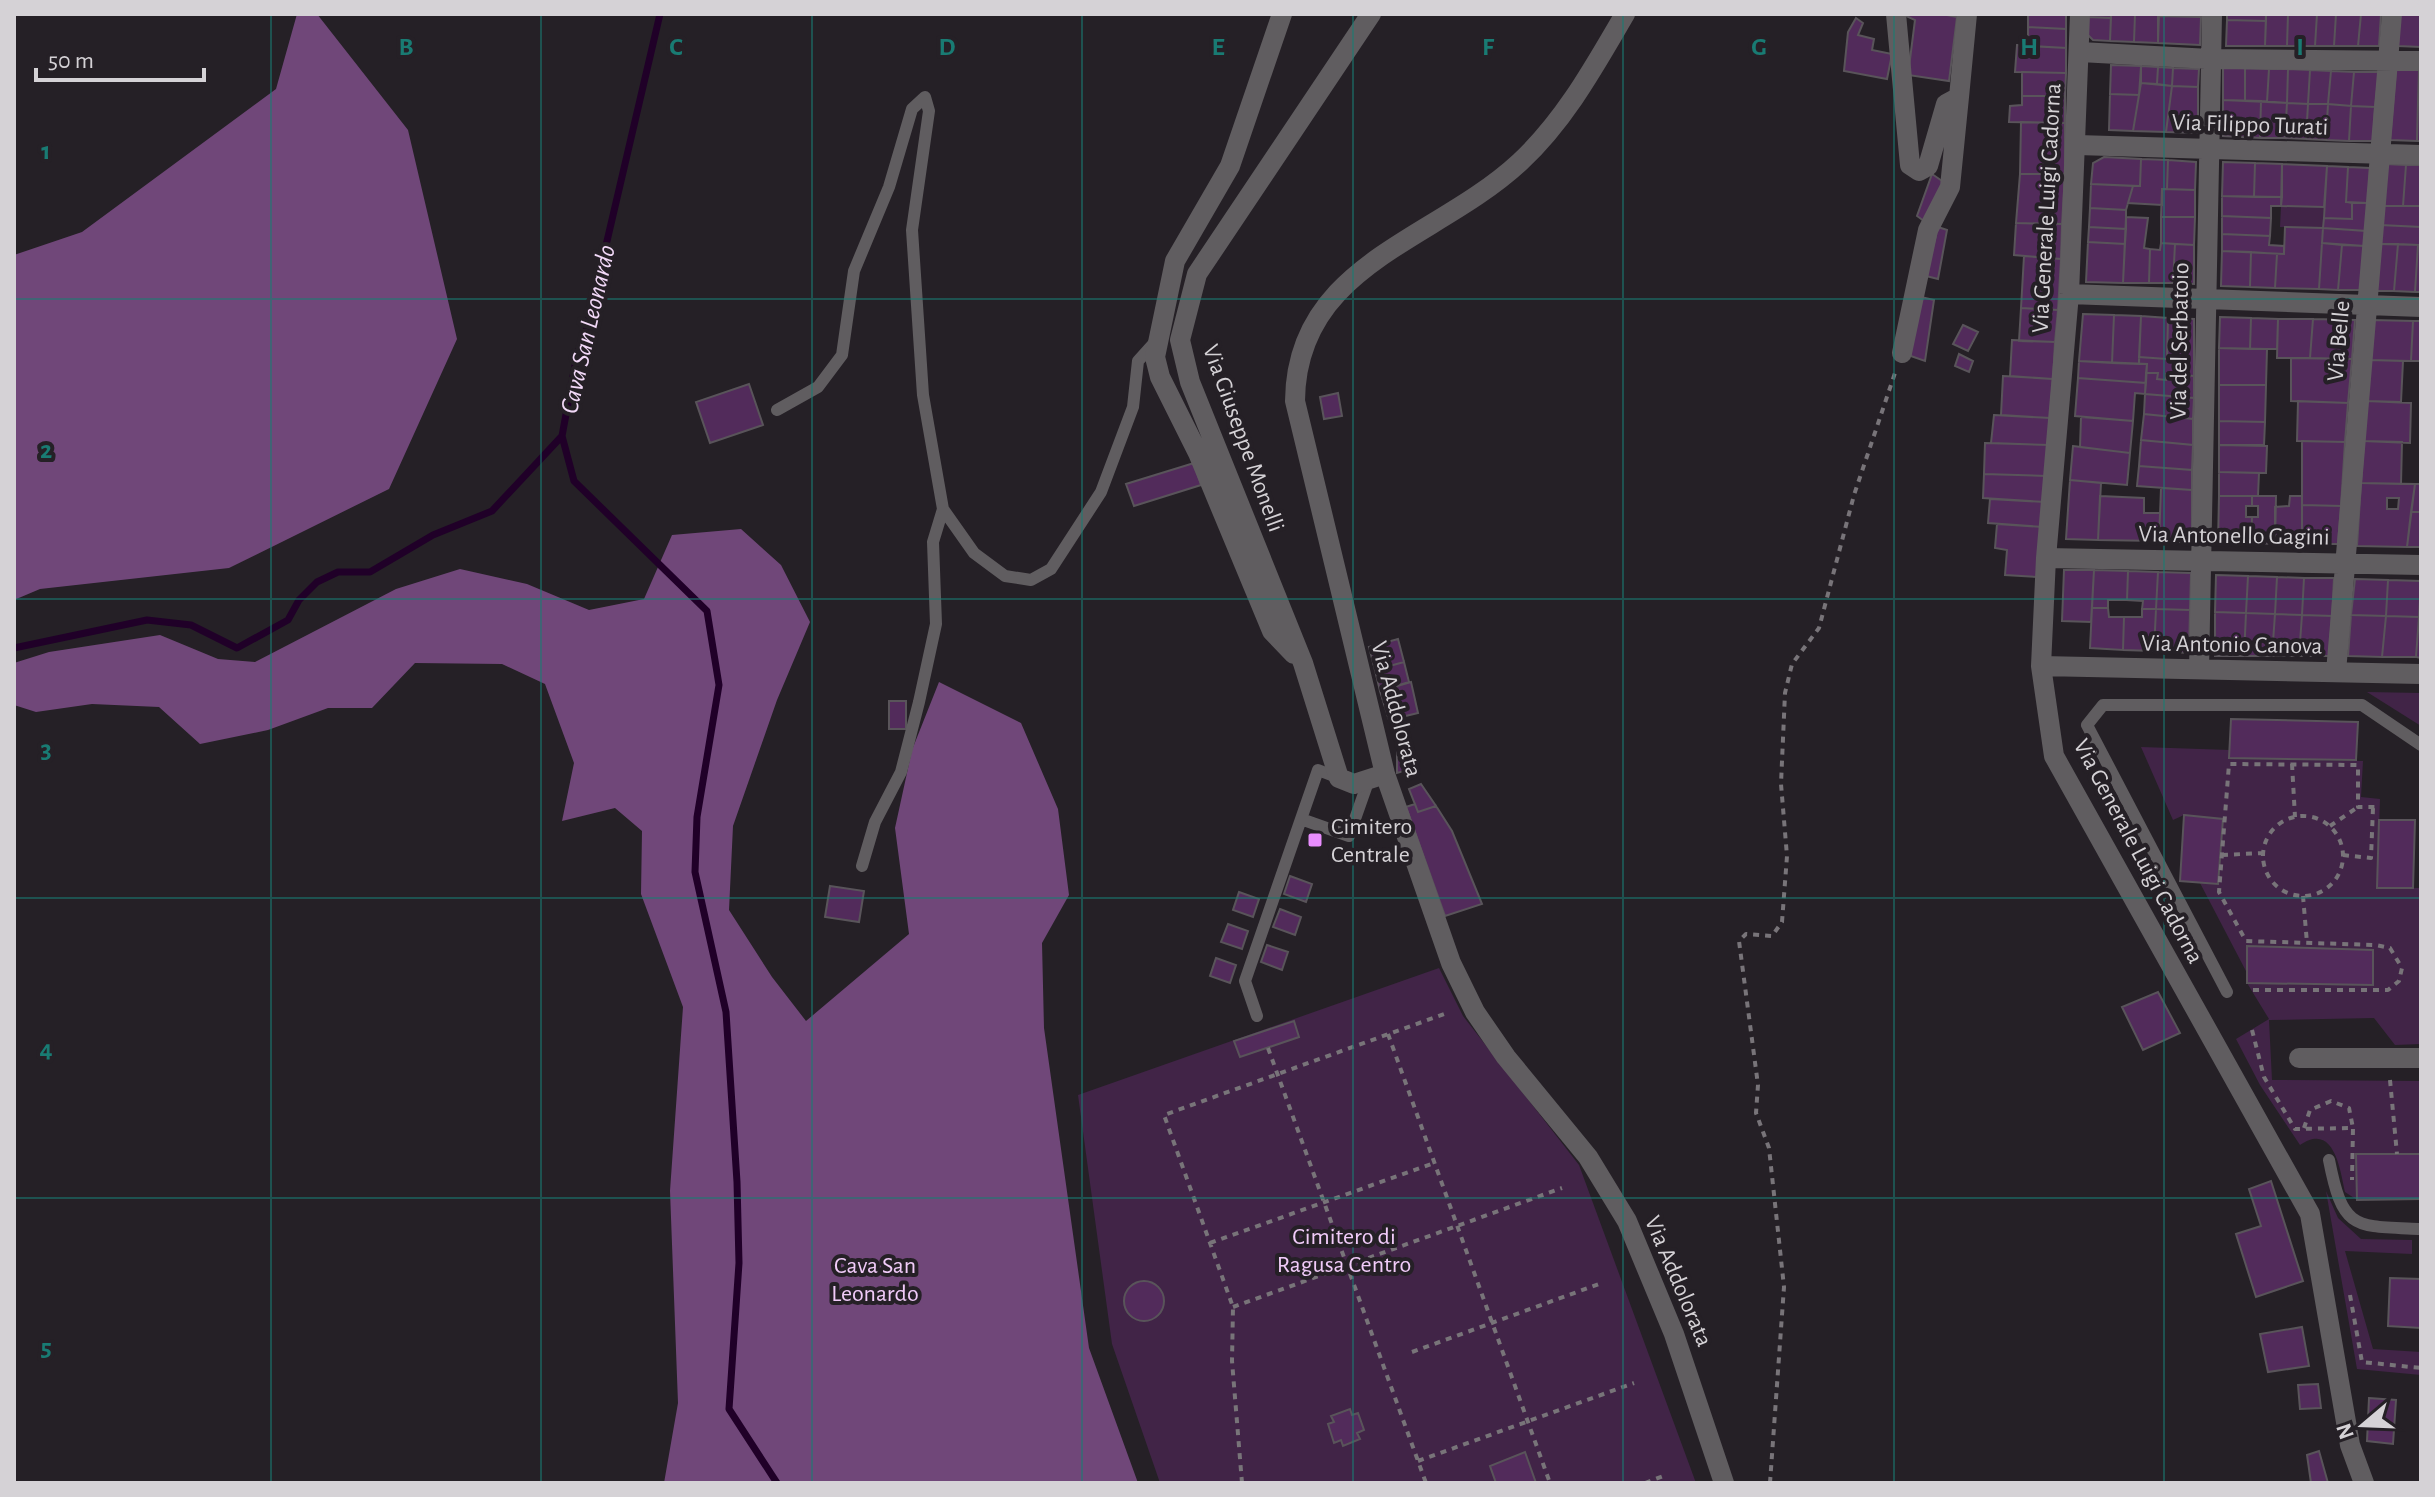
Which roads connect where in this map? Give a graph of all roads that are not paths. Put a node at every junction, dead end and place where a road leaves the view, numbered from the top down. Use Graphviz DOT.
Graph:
graph roads {
  1 [pos="1282,14"];
  2 [pos="1371,14"];
  3 [pos="1625,14"];
  4 [pos="1896,14"];
  5 [pos="1967,14"];
  6 [pos="2080,14"];
  7 [pos="2212,14"];
  8 [pos="2392,14"];
  9 [pos="2080,52"];
  10 [pos="2210,59"];
  11 [pos="2389,61"];
  12 [pos="2421,61"];
  13 [pos="1959,97"];
  14 [pos="2077,145"];
  15 [pos="2209,149"];
  16 [pos="2380,154"];
  17 [pos="2421,155"];
  18 [pos="2069,294"];
  19 [pos="2205,299"];
  20 [pos="2367,305"];
  21 [pos="2421,307"];
  22 [pos="1158,339"];
  23 [pos="1902,353"];
  24 [pos="777,410"];
  25 [pos="943,509"];
  26 [pos="2046,558"];
  27 [pos="2202,561"];
  28 [pos="2345,564"];
  29 [pos="2421,565"];
  30 [pos="1303,663"];
  31 [pos="2041,666"];
  32 [pos="2199,669"];
  33 [pos="2336,672"];
  34 [pos="2421,674"];
  35 [pos="2421,745"];
  36 [pos="1339,778"];
  37 [pos="1376,778"];
  38 [pos="1301,819"];
  39 [pos="862,866"];
  40 [pos="2227,992"];
  41 [pos="1257,1016"];
  42 [pos="2299,1058"];
  43 [pos="2421,1058"];
  44 [pos="2329,1160"];
  45 [pos="2421,1229"];
  46 [pos="1724,1483"];
  47 [pos="2364,1483"];
  1 -- 22 [label="street"];
  2 -- 30 [label="street, Via Giuseppe Monelli"];
  3 -- 37 [label="street, Via Addolorata"];
  4 -- 13 [label="street"];
  5 -- 13 [label="street"];
  6 -- 9 [label="street, Via Generale Luigi Cadorna"];
  7 -- 10 [label="street, Via del Serbatoio"];
  8 -- 11 [label="street, Via Belle"];
  9 -- 10 [label="street"];
  9 -- 14 [label="street, Via Generale Luigi Cadorna"];
  10 -- 11 [label="street"];
  10 -- 15 [label="street, Via del Serbatoio"];
  11 -- 12 [label="street"];
  11 -- 16 [label="street, Via Belle"];
  13 -- 23 [label="street"];
  14 -- 15 [label="street, Via Filippo Turati"];
  14 -- 18 [label="street, Via Generale Luigi Cadorna"];
  15 -- 16 [label="street, Via Filippo Turati"];
  15 -- 19 [label="street, Via del Serbatoio"];
  16 -- 17 [label="street, Via Filippo Turati"];
  16 -- 20 [label="street, Via Belle"];
  18 -- 19 [label="street"];
  18 -- 26 [label="street, Via Generale Luigi Cadorna"];
  19 -- 20 [label="street"];
  19 -- 27 [label="street, Via del Serbatoio"];
  20 -- 21 [label="street"];
  20 -- 28 [label="street, Via Belle"];
  22 -- 25 [label="lane"];
  22 -- 30 [label="street"];
  24 -- 25 [label="lane"];
  25 -- 39 [label="lane"];
  26 -- 27 [label="street, Via Antonello Gagini"];
  26 -- 31 [label="street, Via Generale Luigi Cadorna"];
  27 -- 28 [label="street, Via Antonello Gagini"];
  27 -- 32 [label="street, Via del Serbatoio"];
  28 -- 29 [label="street, Via Antonello Gagini"];
  28 -- 33 [label="street, Via Belle"];
  30 -- 36 [label="street, Via Giuseppe Monelli"];
  31 -- 32 [label="street, Via Antonio Canova"];
  31 -- 47 [label="street, Via Generale Luigi Cadorna"];
  32 -- 33 [label="street, Via Antonio Canova"];
  33 -- 34 [label="street, Via Antonio Canova"];
  35 -- 40 [label="lane"];
  36 -- 37 [label="street"];
  36 -- 38 [label="lane"];
  37 -- 38 [label="lane"];
  37 -- 46 [label="street, Via Addolorata"];
  38 -- 41 [label="lane"];
  42 -- 43 [label="street"];
  44 -- 45 [label="lane"];
}
